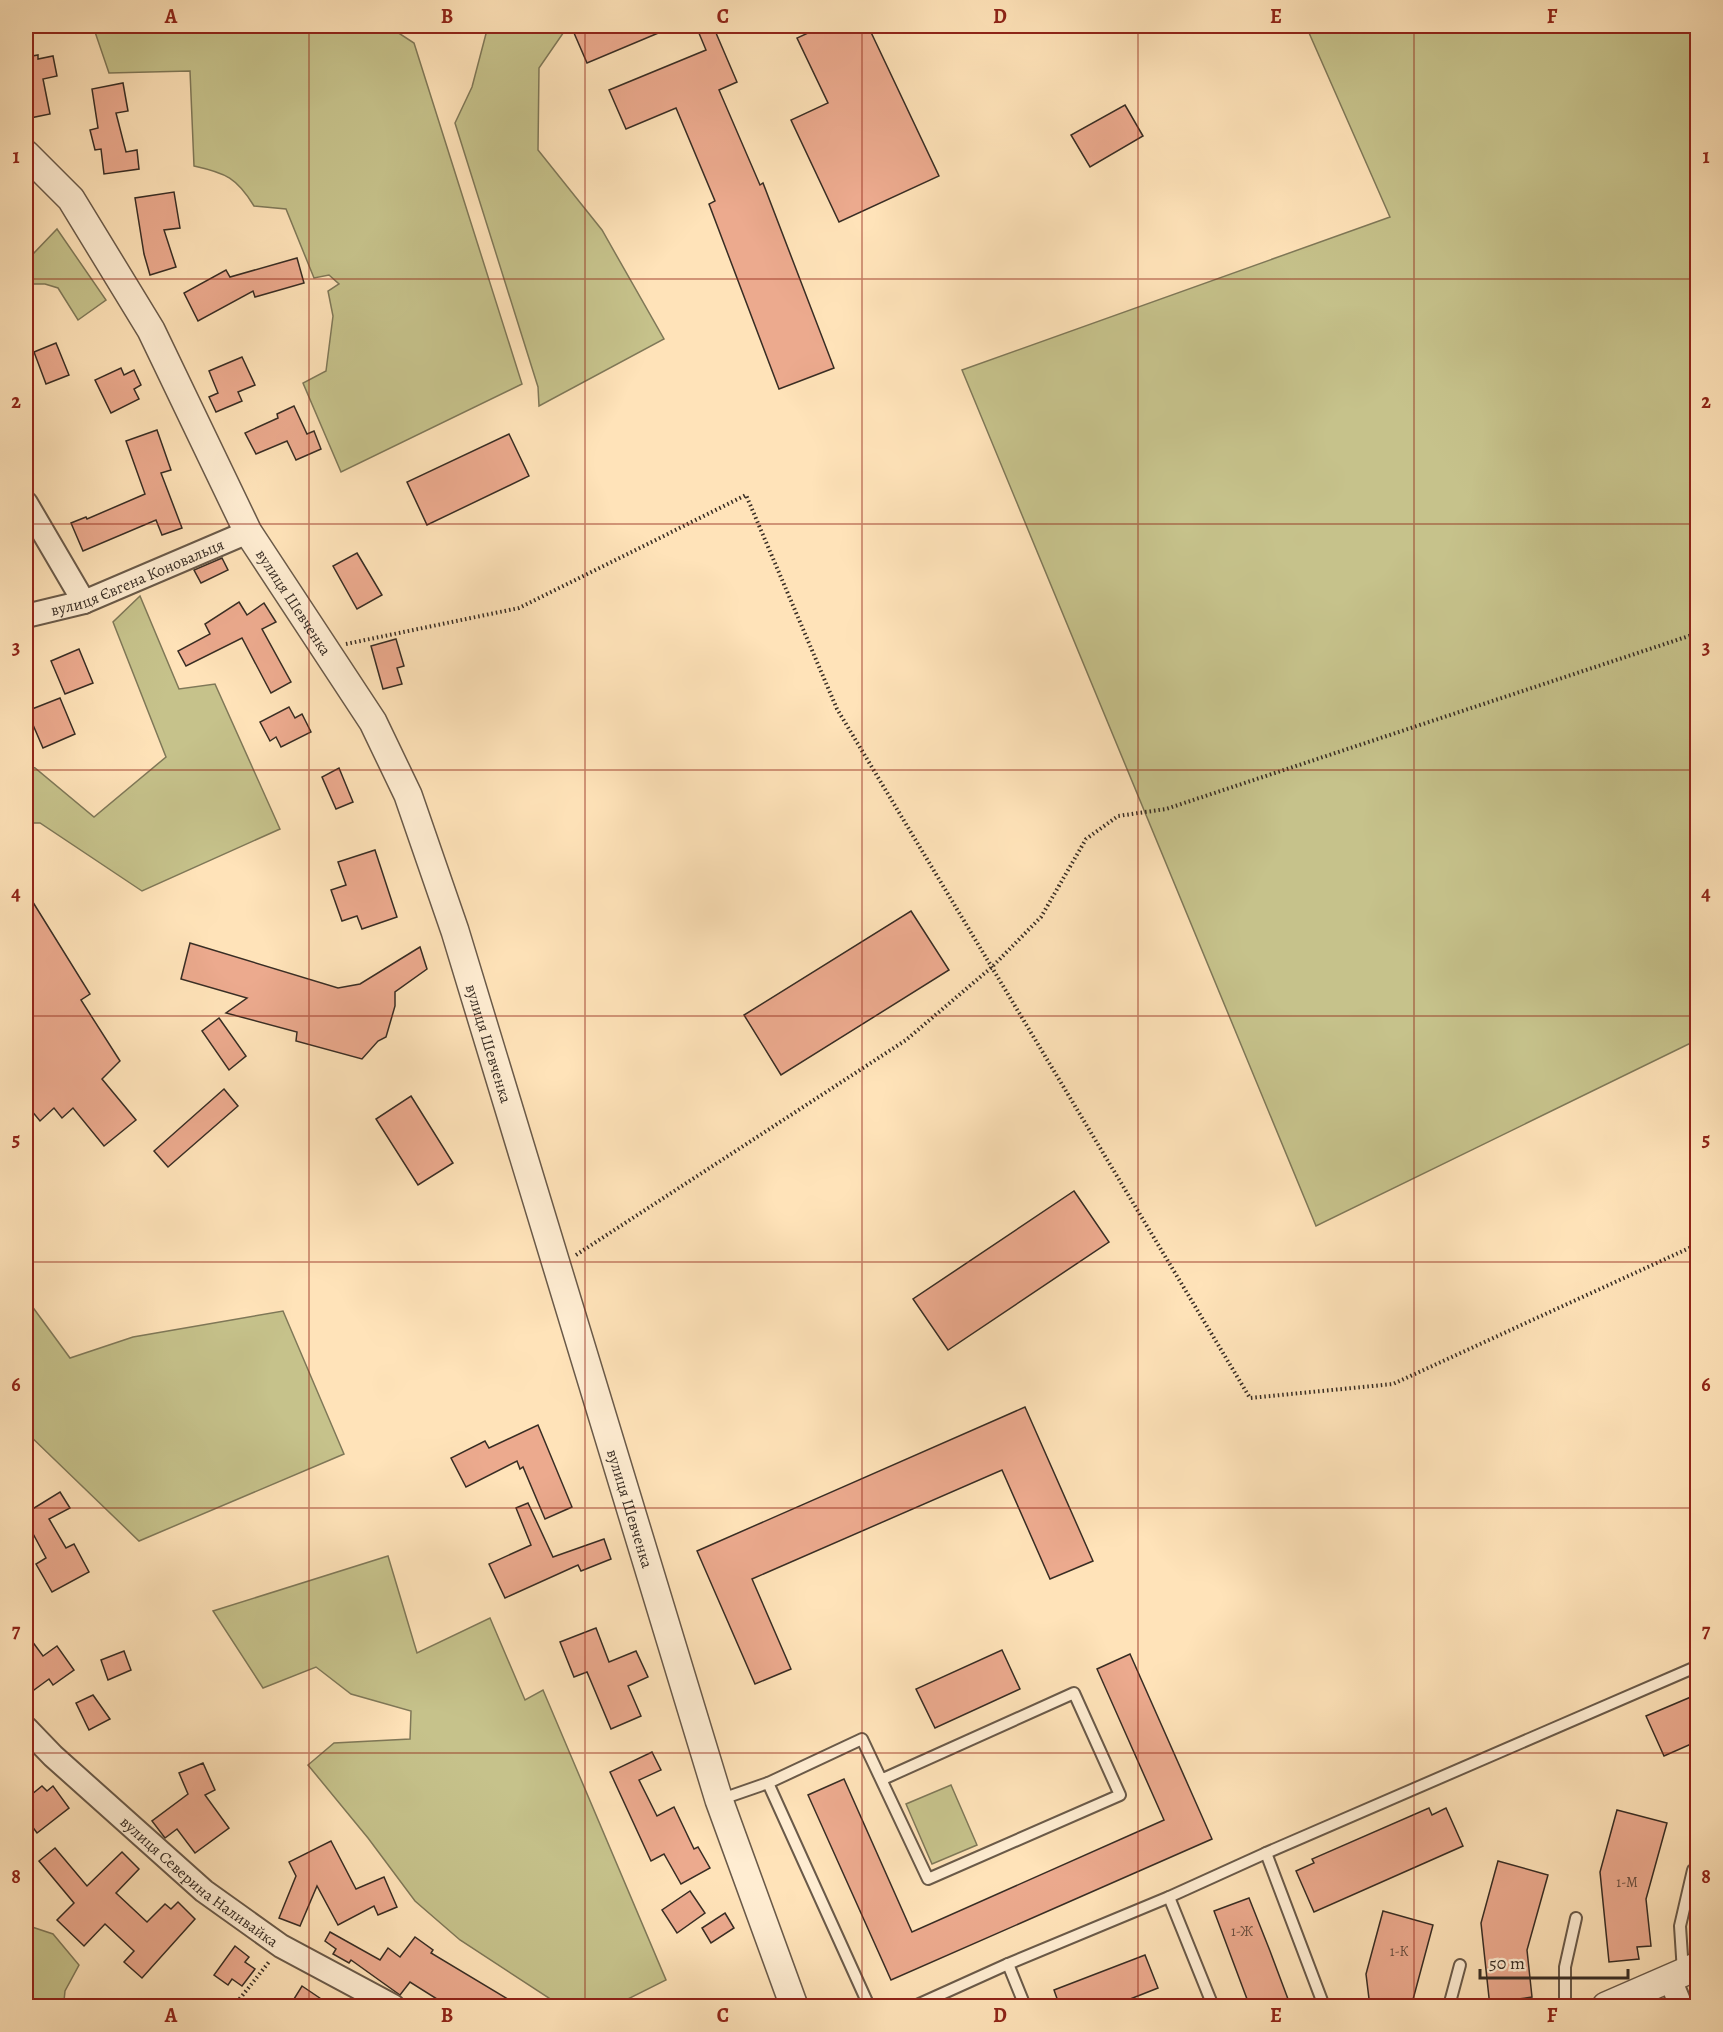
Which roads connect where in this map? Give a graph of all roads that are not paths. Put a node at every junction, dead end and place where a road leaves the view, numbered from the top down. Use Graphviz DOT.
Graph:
graph roads {
  1 [pos="26,154"];
  2 [pos="26,503"];
  3 [pos="248,532"];
  4 [pos="84,602"];
  5 [pos="26,616"];
  6 [pos="1698,1666"];
  7 [pos="26,1728"];
  8 [pos="883,1779"];
  9 [pos="768,1783"];
  10 [pos="719,1800"];
  11 [pos="1266,1853"];
  12 [pos="1693,1869"];
  13 [pos="1169,1897"];
  14 [pos="1576,1918"];
  15 [pos="1008,1964"];
  16 [pos="1460,1965"];
  17 [pos="1683,1973"];
  18 [pos="393,2007"];
  19 [pos="794,2007"];
  20 [pos="869,2007"];
  21 [pos="915,2007"];
  22 [pos="1025,2007"];
  23 [pos="1213,2007"];
  24 [pos="1324,2007"];
  25 [pos="1449,2007"];
  26 [pos="1565,2007"];
  27 [pos="1606,2007"];
  28 [pos="1681,2007"];
  1 -- 3 [label="street, вулиця Шевченка"];
  2 -- 4 [label="street"];
  3 -- 4 [label="street, вулиця Євгена Коновальця"];
  3 -- 10 [label="street, вулиця Шевченка"];
  4 -- 5 [label="street, вулиця Євгена Коновальця"];
  6 -- 11 [label="lane"];
  7 -- 18 [label="street, вулиця Северина Наливайка"];
  8 -- 8 [label="lane"];
  8 -- 9 [label="lane"];
  9 -- 10 [label="lane"];
  9 -- 20 [label="lane"];
  10 -- 19 [label="street, вулиця Шевченка"];
  11 -- 13 [label="lane"];
  11 -- 24 [label="lane"];
  12 -- 17 [label="lane"];
  13 -- 15 [label="lane"];
  13 -- 23 [label="lane"];
  14 -- 26 [label="lane"];
  15 -- 21 [label="lane"];
  15 -- 22 [label="lane"];
  16 -- 25 [label="lane"];
  17 -- 27 [label="street"];
  17 -- 28 [label="street"];
}
